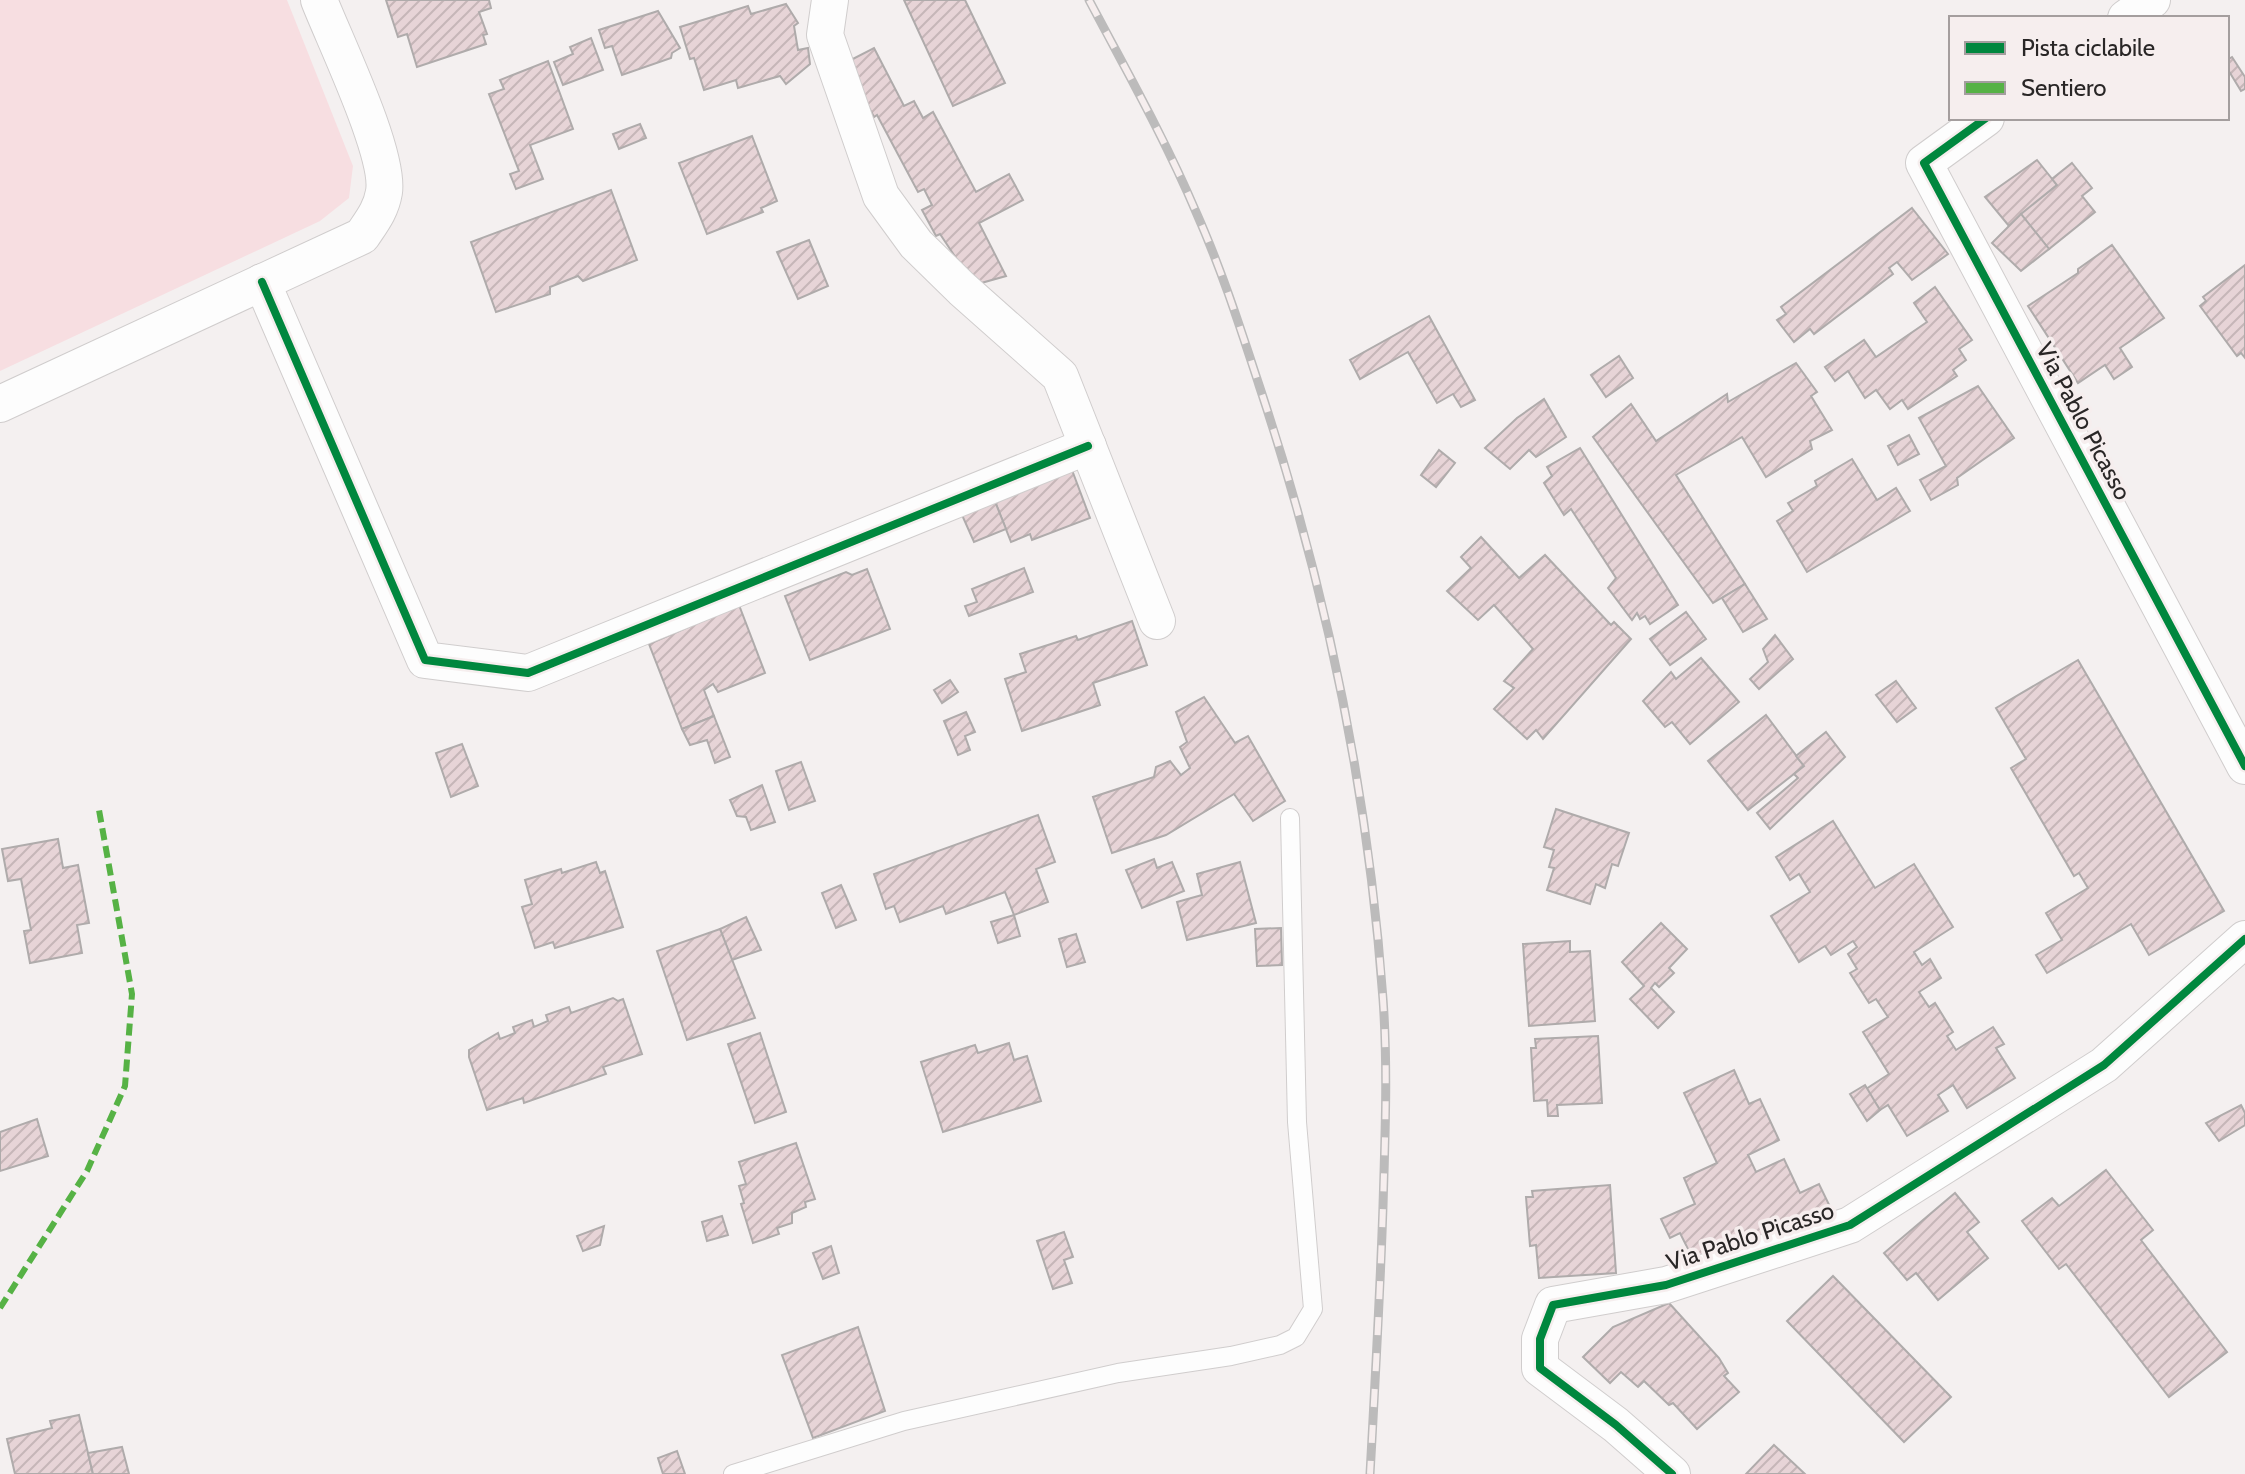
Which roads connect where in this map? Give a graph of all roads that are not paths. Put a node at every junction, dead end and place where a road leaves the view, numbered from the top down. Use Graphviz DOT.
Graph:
graph roads {
  1 [pos="319,0"];
  2 [pos="830,0"];
  3 [pos="2152,0"];
  4 [pos="2129,16"];
  5 [pos="1983,120"];
  6 [pos="262,282"];
  7 [pos="0,404"];
  8 [pos="1088,446"];
  9 [pos="1157,621"];
  10 [pos="2245,766"];
  11 [pos="1290,818"];
  12 [pos="2245,939"];
  13 [pos="733,1474"];
  14 [pos="1672,1474"];
  1 -- 6 [label="street"];
  2 -- 8 [label="street"];
  3 -- 4 [label="street"];
  5 -- 10 [label="street, Via Pablo Picasso"];
  6 -- 7 [label="street"];
  6 -- 8 [label="street"];
  8 -- 9 [label="street"];
  11 -- 13 [label="lane"];
  12 -- 14 [label="street, Via Pablo Picasso"];
}
